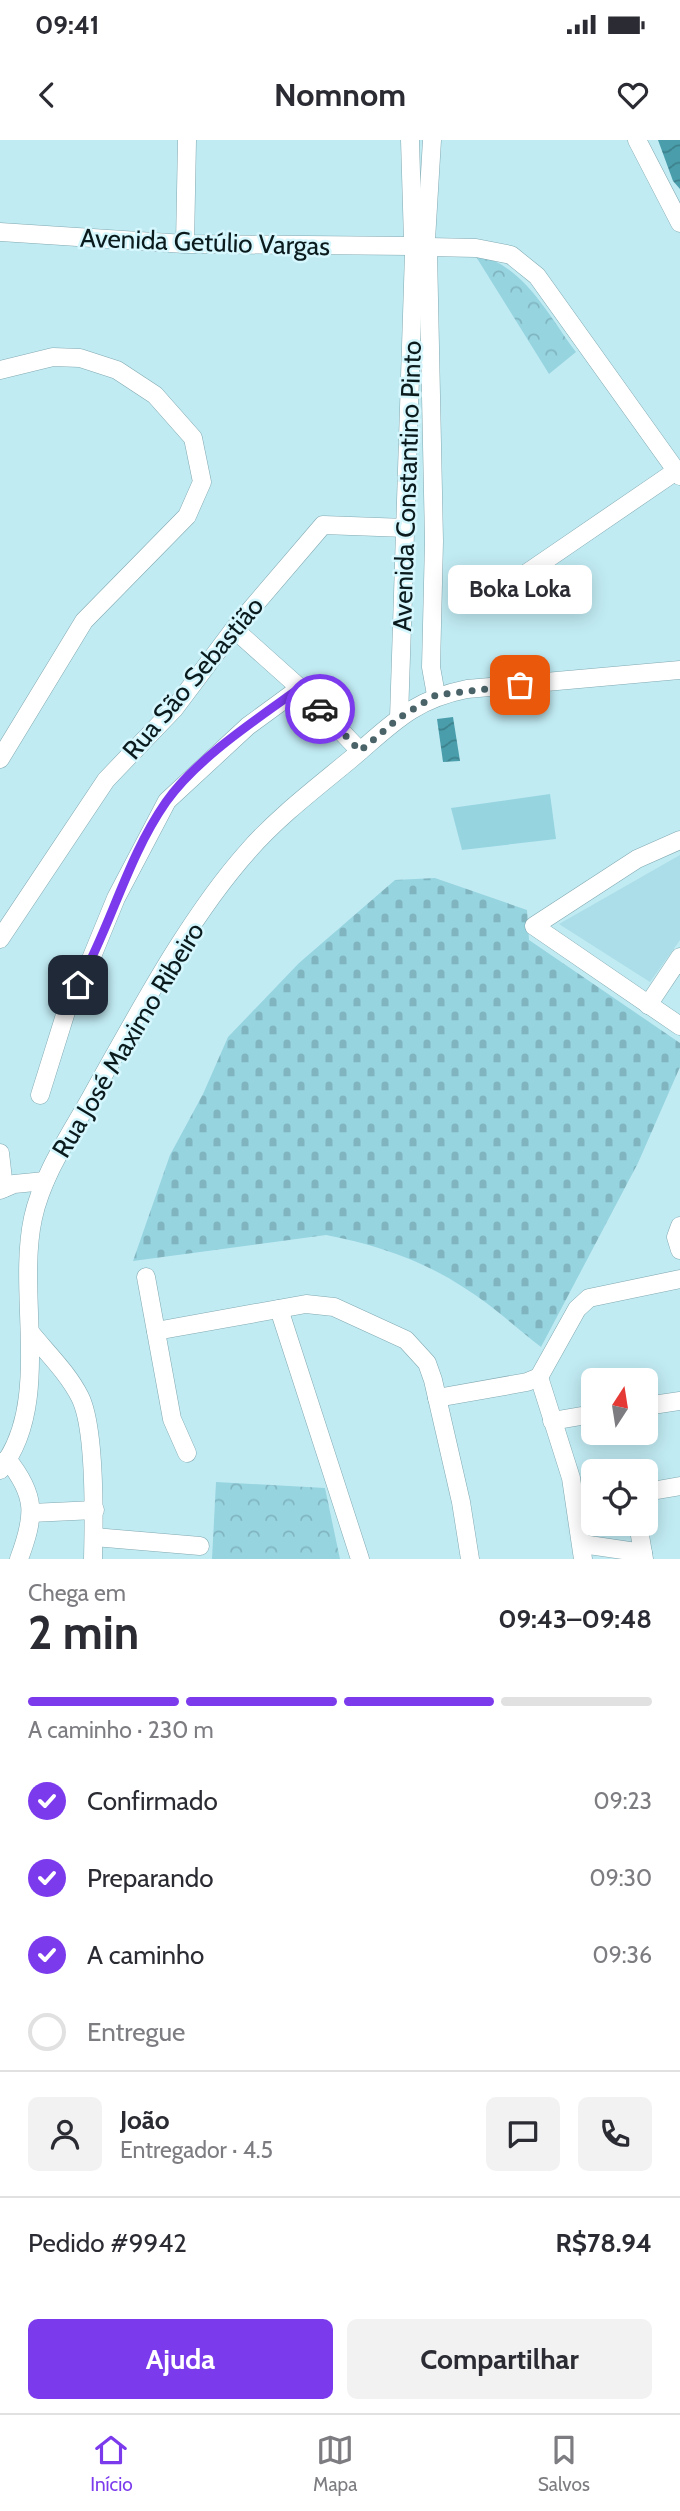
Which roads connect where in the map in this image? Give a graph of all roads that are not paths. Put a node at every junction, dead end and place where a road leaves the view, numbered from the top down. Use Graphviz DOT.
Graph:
graph roads {
  1 [pos="187,140"];
  2 [pos="410,140"];
  3 [pos="432,140"];
  4 [pos="637,140"];
  5 [pos="680,223"];
  6 [pos="0,232"];
  7 [pos="186,244"];
  8 [pos="420,246"];
  9 [pos="421,272"];
  10 [pos="0,370"];
  11 [pos="678,474"];
  12 [pos="406,528"];
  13 [pos="521,577"];
  14 [pos="434,581"];
  15 [pos="405,582"];
  16 [pos="234,629"];
  17 [pos="680,670"];
  18 [pos="300,688"];
  19 [pos="436,695"];
  20 [pos="399,718"];
  21 [pos="360,751"];
  22 [pos="0,760"];
  23 [pos="680,840"];
  24 [pos="0,939"];
  25 [pos="680,957"];
  26 [pos="680,981"];
  27 [pos="662,982"];
  28 [pos="648,1005"];
  29 [pos="680,1026"];
  30 [pos="40,1095"];
  31 [pos="0,1153"];
  32 [pos="45,1181"];
  33 [pos="2,1189"];
  34 [pos="680,1226"];
  35 [pos="680,1250"];
  36 [pos="146,1277"];
  37 [pos="680,1279"];
  38 [pos="279,1309"];
  39 [pos="156,1331"];
  40 [pos="30,1332"];
  41 [pos="539,1377"];
  42 [pos="437,1398"];
  43 [pos="680,1401"];
  44 [pos="658,1404"];
  45 [pos="581,1416"];
  46 [pos="552,1421"];
  47 [pos="187,1453"];
  48 [pos="2,1462"];
  49 [pos="680,1486"];
  50 [pos="658,1490"];
  51 [pos="94,1510"];
  52 [pos="32,1513"];
  53 [pos="640,1536"];
  54 [pos="94,1537"];
  55 [pos="200,1546"];
  56 [pos="582,1551"];
  57 [pos="644,1556"];
  58 [pos="19,1559"];
  59 [pos="93,1559"];
  60 [pos="360,1559"];
  61 [pos="470,1559"];
  1 -- 7 [label="street"];
  2 -- 8 [label="street, Avenida Constantino Pinto"];
  3 -- 8 [label="street, Avenida Constantino Pinto"];
  4 -- 5 [label="street"];
  6 -- 7 [label="street, Avenida Getúlio Vargas"];
  7 -- 8 [label="street, Avenida Getúlio Vargas"];
  8 -- 9 [label="street, Avenida Constantino Pinto"];
  8 -- 11 [label="street, Avenida Getúlio Vargas"];
  9 -- 12 [label="street, Avenida Constantino Pinto"];
  9 -- 14 [label="street, Avenida Constantino Pinto"];
  10 -- 22 [label="street"];
  11 -- 13 [label="street"];
  12 -- 15 [label="street, Avenida Constantino Pinto"];
  12 -- 16 [label="street, Rua São Sebastião"];
  14 -- 15 [label="street"];
  14 -- 19 [label="street, Avenida Constantino Pinto"];
  15 -- 20 [label="street, Avenida Constantino Pinto"];
  16 -- 18 [label="street"];
  16 -- 24 [label="street, Rua São Sebastião"];
  17 -- 19 [label="street, Rua José Maximo Ribeiro"];
  18 -- 21 [label="street"];
  18 -- 30 [label="street"];
  19 -- 20 [label="street, Rua José Maximo Ribeiro"];
  20 -- 21 [label="street, Rua José Maximo Ribeiro"];
  21 -- 32 [label="street, Rua José Maximo Ribeiro"];
  23 -- 28 [label="street"];
  25 -- 27 [label="street"];
  26 -- 27 [label="street"];
  27 -- 28 [label="street"];
  28 -- 29 [label="street"];
  31 -- 33 [label="street"];
  32 -- 33 [label="street"];
  32 -- 40 [label="street, Rua José Maximo Ribeiro"];
  34 -- 35 [label="street"];
  36 -- 39 [label="street"];
  37 -- 41 [label="street"];
  38 -- 39 [label="street"];
  38 -- 42 [label="street"];
  38 -- 60 [label="street"];
  39 -- 47 [label="street"];
  40 -- 48 [label="street, Rua José Maximo Ribeiro"];
  40 -- 51 [label="street"];
  41 -- 42 [label="street"];
  41 -- 46 [label="street"];
  42 -- 61 [label="street"];
  43 -- 44 [label="street"];
  45 -- 46 [label="street"];
  46 -- 56 [label="street"];
  48 -- 52 [label="street"];
  49 -- 50 [label="street"];
  51 -- 52 [label="street"];
  51 -- 54 [label="street"];
  52 -- 58 [label="street"];
  53 -- 57 [label="street"];
  54 -- 55 [label="street"];
  54 -- 59 [label="street"];
  56 -- 57 [label="street"];
}
